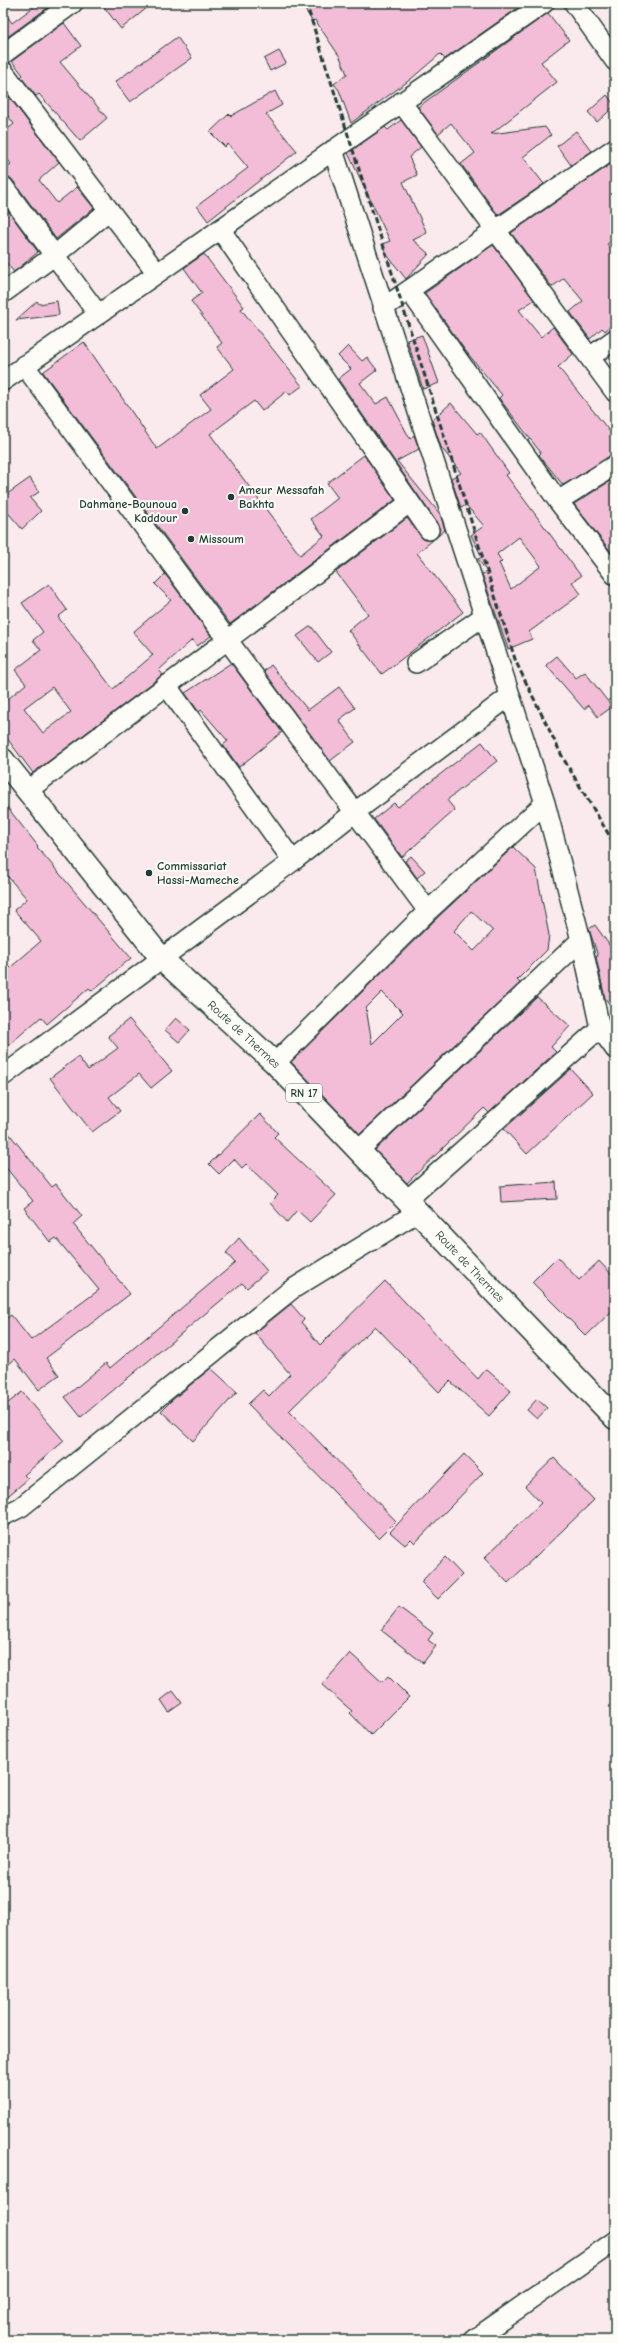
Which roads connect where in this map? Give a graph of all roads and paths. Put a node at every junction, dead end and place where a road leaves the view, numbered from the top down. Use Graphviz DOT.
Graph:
graph roads {
  1 [pos="73,3"];
  2 [pos="544,3"];
  3 [pos="574,3"];
  4 [pos="3,54"];
  5 [pos="615,61"];
  6 [pos="3,71"];
  7 [pos="401,102"];
  8 [pos="615,148"];
  9 [pos="333,150"];
  10 [pos="3,186"];
  11 [pos="108,211"];
  12 [pos="220,229"];
  13 [pos="495,231"];
  14 [pos="55,255"];
  15 [pos="157,273"];
  16 [pos="409,290"];
  17 [pos="3,293"];
  18 [pos="383,308"];
  19 [pos="98,314"];
  20 [pos="615,339"];
  21 [pos="590,357"];
  22 [pos="24,366"];
  23 [pos="3,381"];
  24 [pos="615,392"];
  25 [pos="615,465"];
  26 [pos="558,501"];
  27 [pos="409,503"];
  28 [pos="428,530"];
  29 [pos="615,575"];
  30 [pos="484,616"];
  31 [pos="227,639"];
  32 [pos="416,663"];
  33 [pos="166,685"];
  34 [pos="510,696"];
  35 [pos="3,760"];
  36 [pos="27,791"];
  37 [pos="546,803"];
  38 [pos="354,812"];
  39 [pos="293,861"];
  40 [pos="428,911"];
  41 [pos="581,940"];
  42 [pos="162,958"];
  43 [pos="600,1028"];
  44 [pos="615,1049"];
  45 [pos="275,1063"];
  46 [pos="3,1076"];
  47 [pos="359,1150"];
  48 [pos="412,1206"];
  49 [pos="615,1418"];
  50 [pos="3,1516"];
  51 [pos="615,2241"];
  52 [pos="473,2340"];
  1 -- 4 [label="street"];
  2 -- 7 [label="street"];
  3 -- 5 [label="street"];
  6 -- 11 [label="street"];
  7 -- 9 [label="street"];
  7 -- 13 [label="street"];
  8 -- 13 [label="street"];
  9 -- 12 [label="street"];
  9 -- 18 [label="street"];
  10 -- 14 [label="street"];
  11 -- 14 [label="street"];
  11 -- 15 [label="street"];
  12 -- 15 [label="street"];
  12 -- 27 [label="street"];
  13 -- 16 [label="street"];
  13 -- 21 [label="street"];
  14 -- 17 [label="street"];
  14 -- 19 [label="street"];
  15 -- 19 [label="street"];
  16 -- 18 [label="street"];
  16 -- 26 [label="street"];
  18 -- 30 [label="street"];
  19 -- 22 [label="street"];
  20 -- 21 [label="street"];
  21 -- 24 [label="street"];
  22 -- 23 [label="street"];
  22 -- 31 [label="street"];
  25 -- 26 [label="street"];
  26 -- 29 [label="street"];
  27 -- 28 [label="street"];
  27 -- 31 [label="street"];
  30 -- 32 [label="street"];
  30 -- 34 [label="street"];
  31 -- 33 [label="street"];
  31 -- 38 [label="street"];
  33 -- 36 [label="street"];
  33 -- 39 [label="street"];
  34 -- 37 [label="street"];
  34 -- 38 [label="street"];
  35 -- 36 [label="main road, Route de Thermes / RN 17"];
  36 -- 42 [label="main road, Route de Thermes / RN 17"];
  37 -- 40 [label="street"];
  37 -- 41 [label="street"];
  38 -- 39 [label="street"];
  38 -- 40 [label="street"];
  39 -- 42 [label="street"];
  40 -- 45 [label="street"];
  41 -- 43 [label="street"];
  41 -- 47 [label="street"];
  42 -- 45 [label="main road, Route de Thermes / RN 17"];
  42 -- 46 [label="street"];
  43 -- 44 [label="street"];
  43 -- 48 [label="street"];
  45 -- 47 [label="main road, Route de Thermes / RN 17"];
  47 -- 48 [label="main road, Route de Thermes / RN 17"];
  48 -- 49 [label="main road, Route de Thermes / RN 17"];
  48 -- 50 [label="street"];
  51 -- 52 [label="street"];
}
